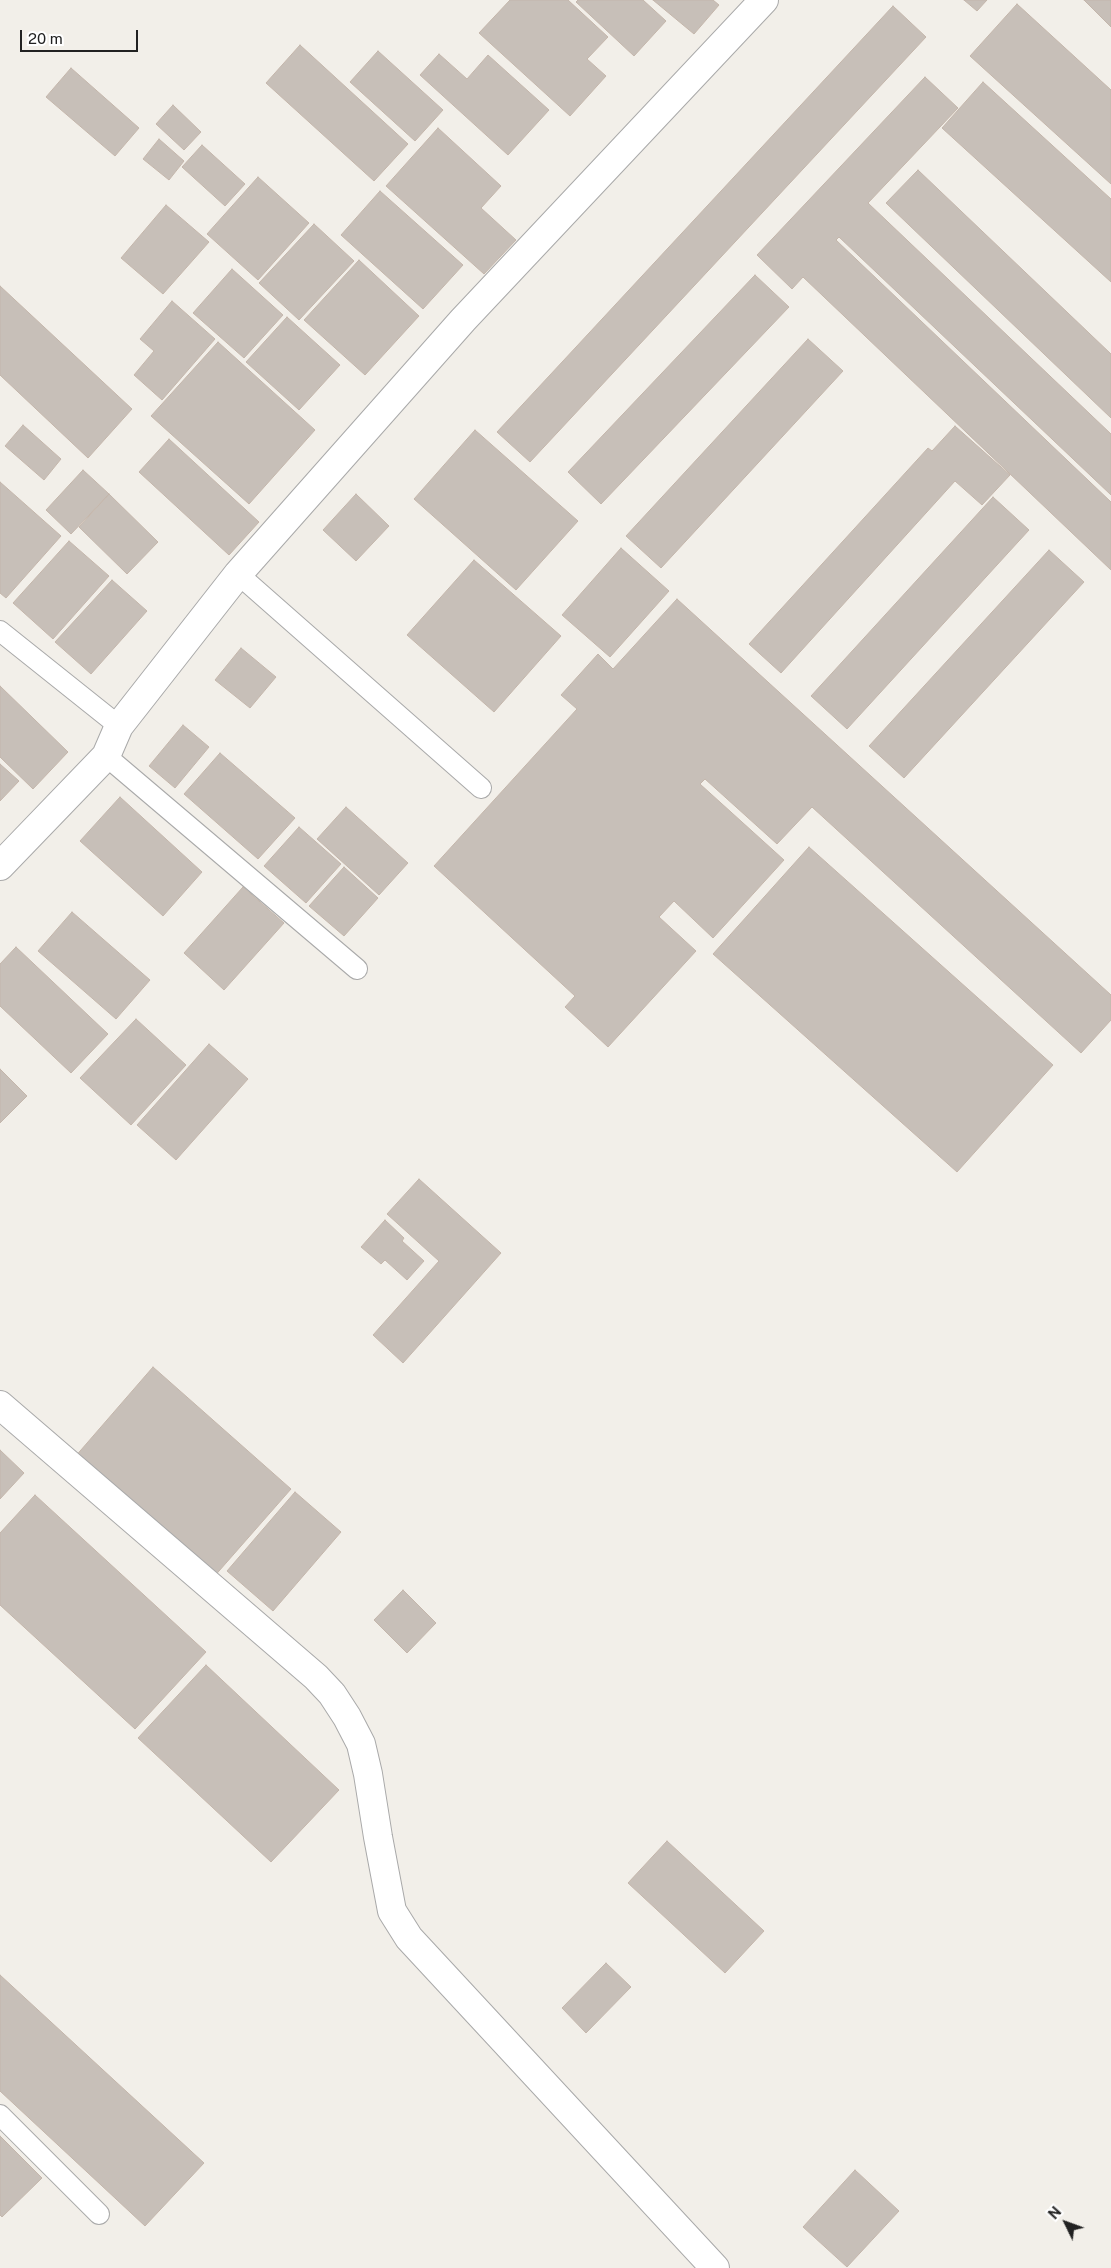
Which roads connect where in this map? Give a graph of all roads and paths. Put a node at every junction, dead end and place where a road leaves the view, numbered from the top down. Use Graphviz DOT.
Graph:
graph roads {
  1 [pos="764,0"];
  2 [pos="238,574"];
  3 [pos="0,631"];
  4 [pos="119,726"];
  5 [pos="106,756"];
  6 [pos="481,788"];
  7 [pos="0,866"];
  8 [pos="357,969"];
  9 [pos="0,1405"];
  10 [pos="0,2115"];
  11 [pos="99,2214"];
  12 [pos="715,2268"];
  1 -- 2 [label="street"];
  2 -- 4 [label="street"];
  2 -- 6 [label="lane"];
  3 -- 4 [label="lane"];
  4 -- 5 [label="street"];
  5 -- 7 [label="street"];
  5 -- 8 [label="lane"];
  9 -- 12 [label="street"];
  10 -- 11 [label="lane"];
}
